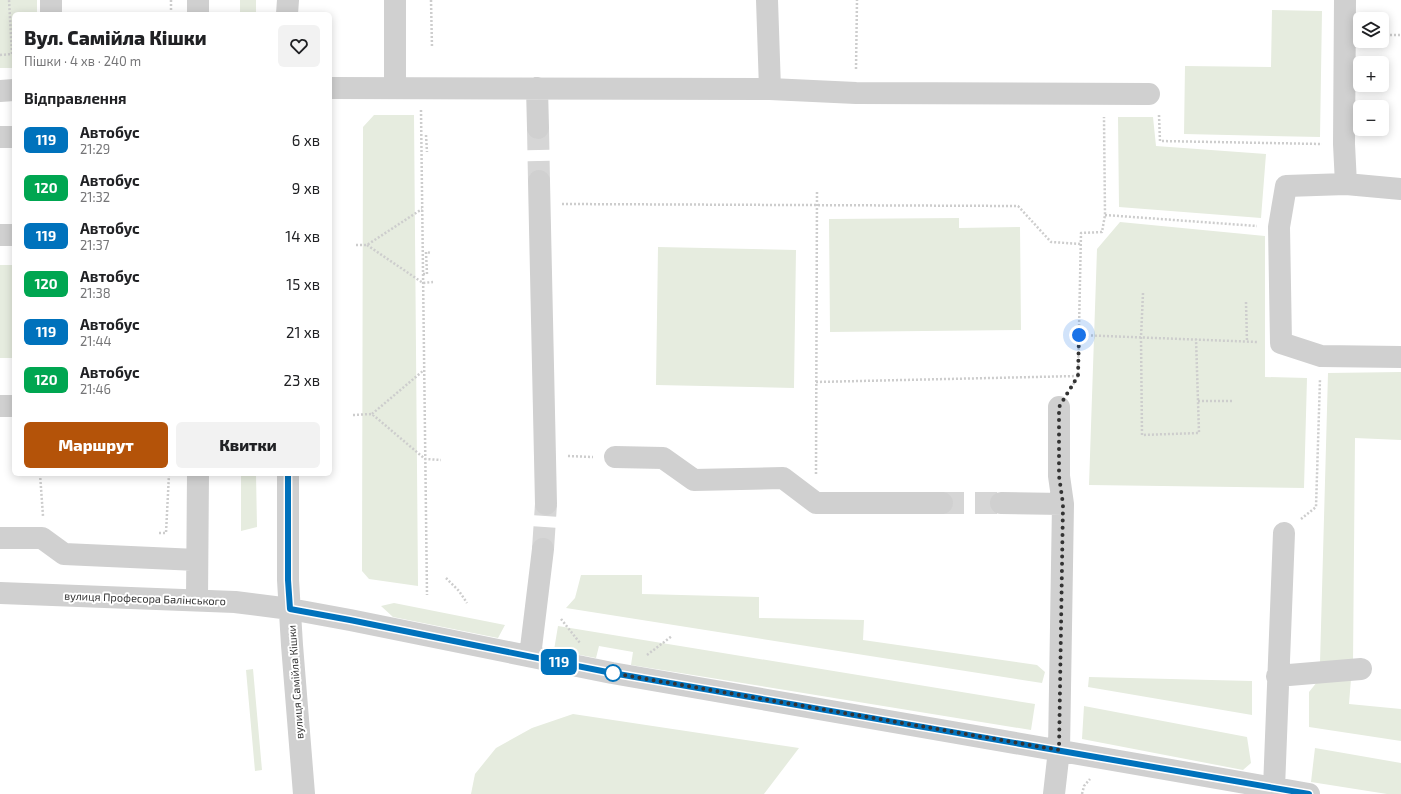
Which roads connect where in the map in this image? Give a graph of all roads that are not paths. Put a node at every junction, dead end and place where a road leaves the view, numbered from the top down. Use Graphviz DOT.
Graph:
graph roads {
  1 [pos="51,0"];
  2 [pos="198,0"];
  3 [pos="288,0"];
  4 [pos="395,0"];
  5 [pos="767,0"];
  6 [pos="1345,0"];
  7 [pos="51,12"];
  8 [pos="198,12"];
  9 [pos="287,12"];
  10 [pos="332,88"];
  11 [pos="396,88"];
  12 [pos="537,88"];
  13 [pos="770,89"];
  14 [pos="0,90"];
  15 [pos="12,90"];
  16 [pos="1149,94"];
  17 [pos="538,128"];
  18 [pos="0,137"];
  19 [pos="12,137"];
  20 [pos="539,181"];
  21 [pos="1346,184"];
  22 [pos="1401,189"];
  23 [pos="0,235"];
  24 [pos="12,235"];
  25 [pos="1401,357"];
  26 [pos="0,406"];
  27 [pos="12,406"];
  28 [pos="1059,407"];
  29 [pos="615,457"];
  30 [pos="198,476"];
  31 [pos="288,476"];
  32 [pos="942,503"];
  33 [pos="546,504"];
  34 [pos="1001,504"];
  35 [pos="1063,504"];
  36 [pos="1284,533"];
  37 [pos="0,538"];
  38 [pos="543,549"];
  39 [pos="197,560"];
  40 [pos="0,593"];
  41 [pos="197,600"];
  42 [pos="290,609"];
  43 [pos="530,656"];
  44 [pos="1361,669"];
  45 [pos="1278,676"];
  46 [pos="1059,750"];
  47 [pos="1274,788"];
  48 [pos="304,794"];
  49 [pos="1054,794"];
  50 [pos="1309,794"];
  1 -- 7 [label="street"];
  2 -- 8 [label="street"];
  3 -- 9 [label="street"];
  4 -- 11 [label="street"];
  5 -- 13 [label="street"];
  6 -- 21 [label="street"];
  10 -- 11 [label="street"];
  11 -- 12 [label="street"];
  12 -- 13 [label="street"];
  12 -- 17 [label="street"];
  13 -- 16 [label="street"];
  14 -- 15 [label="street"];
  18 -- 19 [label="street"];
  20 -- 33 [label="street"];
  21 -- 22 [label="street"];
  21 -- 25 [label="street"];
  23 -- 24 [label="street"];
  26 -- 27 [label="street"];
  28 -- 35 [label="street"];
  29 -- 32 [label="street"];
  30 -- 39 [label="street"];
  31 -- 42 [label="street, вулиця Самійла Кішки"];
  34 -- 35 [label="street"];
  35 -- 46 [label="street"];
  36 -- 45 [label="street"];
  37 -- 39 [label="street"];
  38 -- 43 [label="street"];
  39 -- 41 [label="street"];
  40 -- 41 [label="street, вулиця Професора Балінського"];
  41 -- 42 [label="street, вулиця Професора Балінського"];
  42 -- 43 [label="street, вулиця Професора Балінського"];
  42 -- 48 [label="street, вулиця Самійла Кішки"];
  43 -- 46 [label="street, вулиця Професора Балінського"];
  44 -- 45 [label="street"];
  45 -- 47 [label="street"];
  46 -- 47 [label="street, вулиця Професора Балінського"];
  46 -- 49 [label="street"];
  47 -- 50 [label="street, вулиця Професора Балінського"];
}
